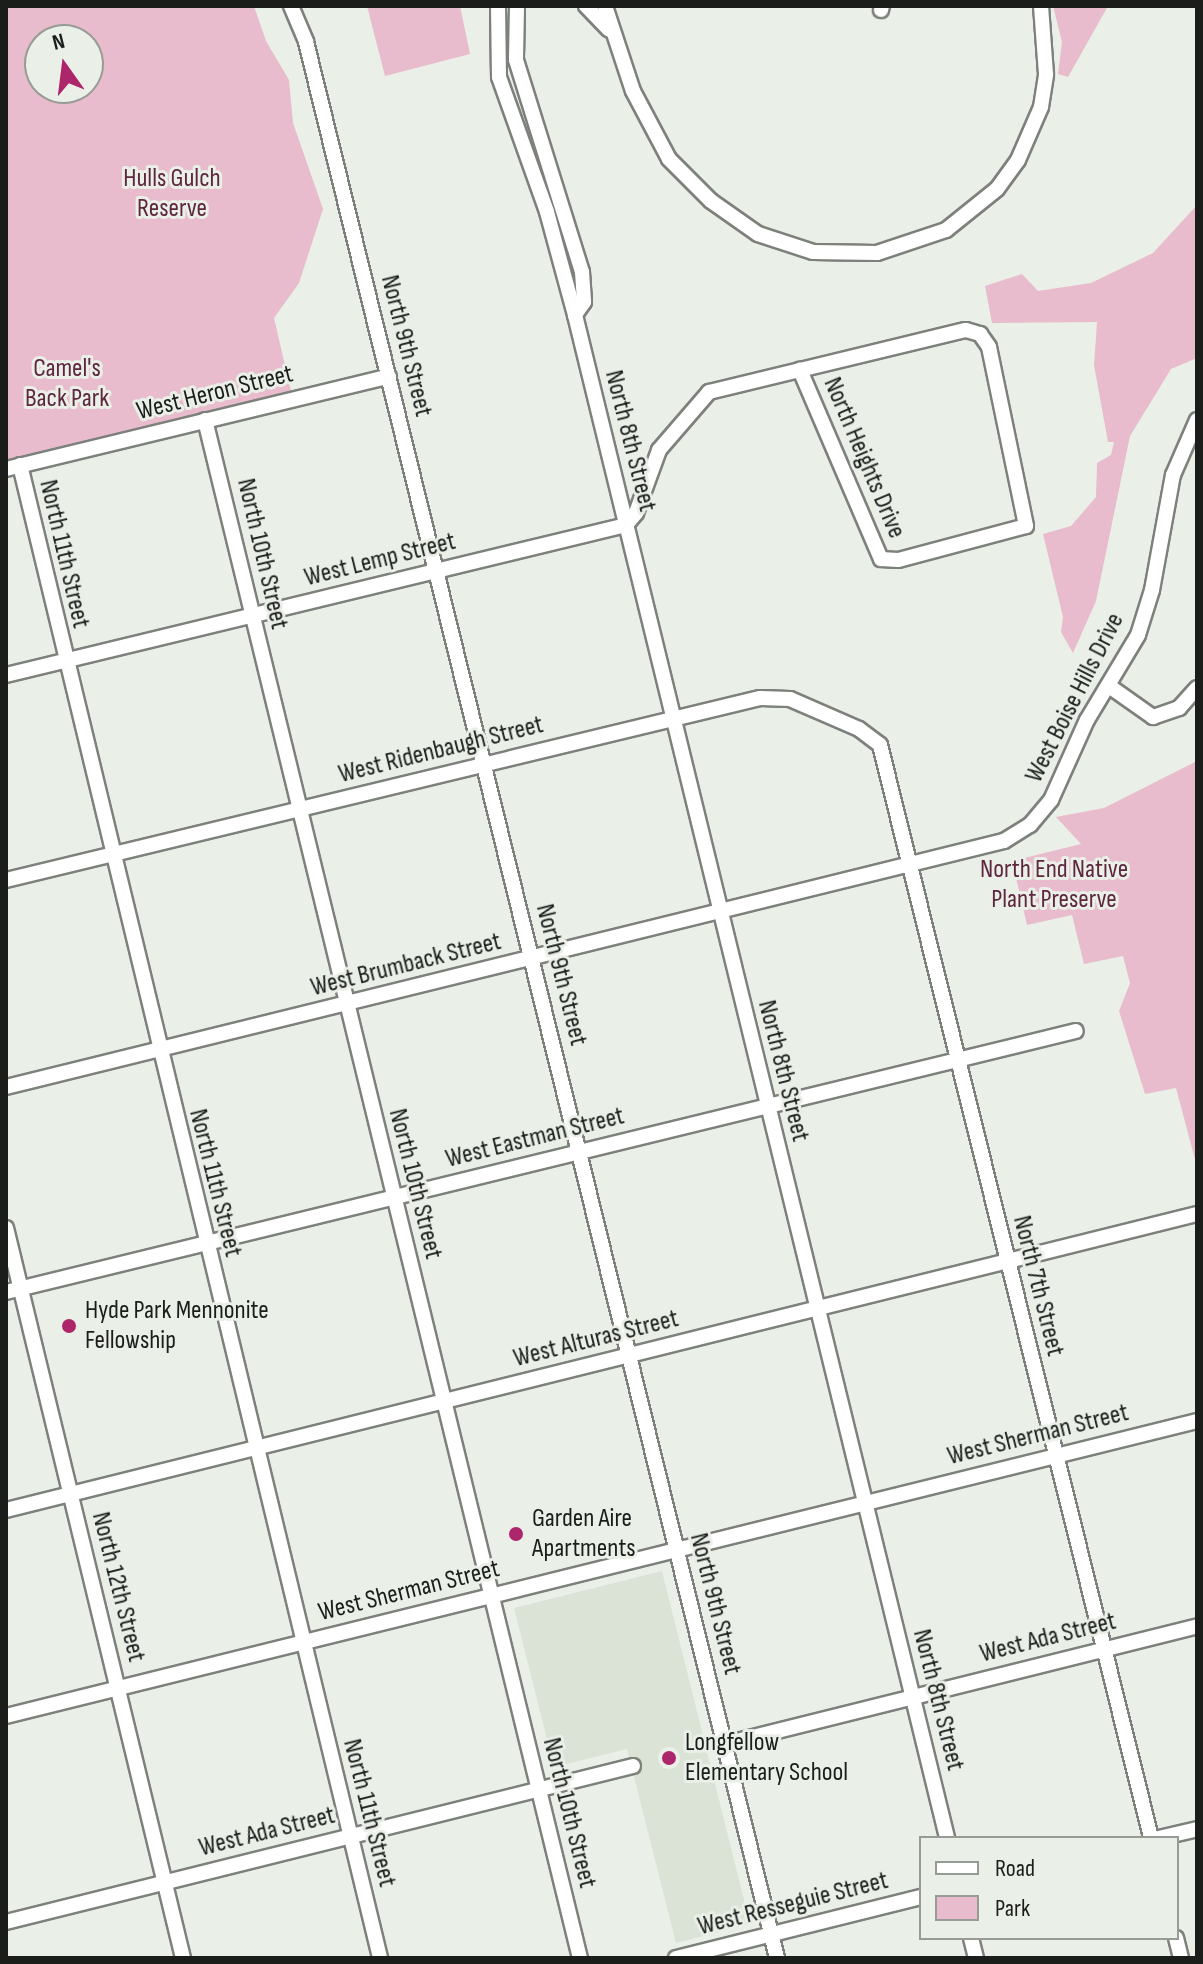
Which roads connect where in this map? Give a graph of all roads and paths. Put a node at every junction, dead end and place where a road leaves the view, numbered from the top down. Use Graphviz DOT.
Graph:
graph roads {
  1 [pos="291,6"];
  2 [pos="498,6"];
  3 [pos="517,6"];
  4 [pos="586,6"];
  5 [pos="605,6"];
  6 [pos="1041,6"];
  7 [pos="609,30"];
  8 [pos="575,315"];
  9 [pos="800,370"];
  10 [pos="389,376"];
  11 [pos="205,420"];
  12 [pos="1197,420"];
  13 [pos="13,467"];
  14 [pos="626,525"];
  15 [pos="436,571"];
  16 [pos="251,616"];
  17 [pos="63,661"];
  18 [pos="6,675"];
  19 [pos="1109,686"];
  20 [pos="1197,688"];
  21 [pos="673,719"];
  22 [pos="880,745"];
  23 [pos="484,764"];
  24 [pos="299,809"];
  25 [pos="1004,841"];
  26 [pos="111,855"];
  27 [pos="909,867"];
  28 [pos="6,880"];
  29 [pos="719,913"];
  30 [pos="532,959"];
  31 [pos="347,1004"];
  32 [pos="1076,1031"];
  33 [pos="158,1050"];
  34 [pos="957,1060"];
  35 [pos="6,1087"];
  36 [pos="768,1106"];
  37 [pos="579,1152"];
  38 [pos="394,1197"];
  39 [pos="1195,1215"];
  40 [pos="6,1228"];
  41 [pos="1197,1231"];
  42 [pos="205,1243"];
  43 [pos="1007,1261"];
  44 [pos="13,1290"];
  45 [pos="817,1308"];
  46 [pos="629,1355"];
  47 [pos="443,1401"];
  48 [pos="1197,1421"];
  49 [pos="255,1448"];
  50 [pos="1056,1456"];
  51 [pos="70,1494"];
  52 [pos="865,1503"];
  53 [pos="6,1510"];
  54 [pos="677,1550"];
  55 [pos="491,1596"];
  56 [pos="1197,1626"];
  57 [pos="302,1643"];
  58 [pos="1104,1649"];
  59 [pos="118,1688"];
  60 [pos="912,1697"];
  61 [pos="6,1716"];
  62 [pos="725,1744"];
  63 [pos="633,1766"];
  64 [pos="539,1790"];
  65 [pos="1197,1829"];
  66 [pos="350,1836"];
  67 [pos="947,1836"];
  68 [pos="1151,1836"];
  69 [pos="1167,1836"];
  70 [pos="165,1882"];
  71 [pos="919,1897"];
  72 [pos="6,1922"];
  73 [pos="771,1934"];
  74 [pos="183,1958"];
  75 [pos="380,1958"];
  76 [pos="580,1958"];
  77 [pos="676,1958"];
  78 [pos="777,1958"];
  1 -- 10 [label="street, North 9th Street"];
  2 -- 8 [label="street, North 8th Street"];
  3 -- 8 [label="street, North 8th Street"];
  4 -- 7 [label="street"];
  5 -- 7 [label="street"];
  6 -- 7 [label="street"];
  8 -- 14 [label="street, North 8th Street"];
  9 -- 9 [label="street, North Heights Drive"];
  9 -- 14 [label="street, North Heights Drive"];
  10 -- 11 [label="street, West Heron Street"];
  10 -- 15 [label="street, North 9th Street"];
  11 -- 13 [label="street, West Heron Street"];
  11 -- 16 [label="street, North 10th Street"];
  12 -- 19 [label="street, West Boise Hills Drive"];
  13 -- 17 [label="street, North 11th Street"];
  14 -- 15 [label="street, West Lemp Street"];
  14 -- 21 [label="street, North 8th Street"];
  15 -- 16 [label="street, West Lemp Street"];
  15 -- 23 [label="street, North 9th Street"];
  16 -- 17 [label="street, West Lemp Street"];
  16 -- 24 [label="street, North 10th Street"];
  17 -- 18 [label="street, West Lemp Street"];
  17 -- 26 [label="street, North 11th Street"];
  19 -- 20 [label="street"];
  19 -- 25 [label="street, West Boise Hills Drive"];
  21 -- 22 [label="street, West Ridenbaugh Street"];
  21 -- 23 [label="street, West Ridenbaugh Street"];
  21 -- 29 [label="street, North 8th Street"];
  22 -- 27 [label="street, North 7th Street"];
  23 -- 24 [label="street, West Ridenbaugh Street"];
  23 -- 30 [label="street, North 9th Street"];
  24 -- 26 [label="street, West Ridenbaugh Street"];
  24 -- 31 [label="street, North 10th Street"];
  25 -- 27 [label="street, West Brumback Street"];
  26 -- 28 [label="street, West Ridenbaugh Street"];
  26 -- 33 [label="street, North 11th Street"];
  27 -- 29 [label="street, West Brumback Street"];
  27 -- 34 [label="street, North 7th Street"];
  29 -- 30 [label="street, West Brumback Street"];
  29 -- 36 [label="street, North 8th Street"];
  30 -- 31 [label="street, West Brumback Street"];
  30 -- 37 [label="street, North 9th Street"];
  31 -- 33 [label="street, West Brumback Street"];
  31 -- 38 [label="street, North 10th Street"];
  32 -- 34 [label="street, West Eastman Street"];
  33 -- 35 [label="street, West Brumback Street"];
  33 -- 42 [label="street, North 11th Street"];
  34 -- 36 [label="street, West Eastman Street"];
  34 -- 43 [label="street, North 7th Street"];
  36 -- 37 [label="street, West Eastman Street"];
  36 -- 45 [label="street, North 8th Street"];
  37 -- 38 [label="street, West Eastman Street"];
  37 -- 46 [label="street, North 9th Street"];
  38 -- 42 [label="street, West Eastman Street"];
  38 -- 47 [label="street, North 10th Street"];
  39 -- 41 [label="street"];
  39 -- 43 [label="street, West Alturas Street"];
  40 -- 44 [label="street, North 12th Street"];
  42 -- 44 [label="street, West Eastman Street"];
  42 -- 49 [label="street, North 11th Street"];
  43 -- 45 [label="street, West Alturas Street"];
  43 -- 50 [label="street, North 7th Street"];
  44 -- 51 [label="street, North 12th Street"];
  45 -- 46 [label="street, West Alturas Street"];
  45 -- 52 [label="street, North 8th Street"];
  46 -- 47 [label="street, West Alturas Street"];
  46 -- 54 [label="street, North 9th Street"];
  47 -- 49 [label="street, West Alturas Street"];
  47 -- 55 [label="street, North 10th Street"];
  48 -- 50 [label="street, West Sherman Street"];
  49 -- 51 [label="street, West Alturas Street"];
  49 -- 57 [label="street, North 11th Street"];
  50 -- 52 [label="street, West Sherman Street"];
  50 -- 58 [label="street, North 7th Street"];
  51 -- 53 [label="street, West Alturas Street"];
  51 -- 59 [label="street, North 12th Street"];
  52 -- 54 [label="street, West Sherman Street"];
  52 -- 60 [label="street, North 8th Street"];
  54 -- 55 [label="street, West Sherman Street"];
  54 -- 62 [label="street, North 9th Street"];
  55 -- 57 [label="street, West Sherman Street"];
  55 -- 64 [label="street, North 10th Street"];
  56 -- 58 [label="street, West Ada Street"];
  57 -- 59 [label="street, West Sherman Street"];
  57 -- 66 [label="street, North 11th Street"];
  58 -- 60 [label="street, West Ada Street"];
  58 -- 68 [label="street, North 7th Street"];
  59 -- 61 [label="street, West Sherman Street"];
  59 -- 70 [label="street, North 12th Street"];
  60 -- 62 [label="street, West Ada Street"];
  60 -- 67 [label="street, North 8th Street"];
  62 -- 73 [label="street, North 9th Street"];
  63 -- 64 [label="street, West Ada Street"];
  64 -- 66 [label="street, West Ada Street"];
  64 -- 76 [label="street, North 10th Street"];
  65 -- 69 [label="street"];
  66 -- 70 [label="street, West Ada Street"];
  66 -- 75 [label="street, North 11th Street"];
  70 -- 72 [label="street, West Ada Street"];
  70 -- 74 [label="street, North 12th Street"];
  71 -- 73 [label="street, West Resseguie Street"];
  73 -- 77 [label="street, West Resseguie Street"];
  73 -- 78 [label="street, North 9th Street"];
}
